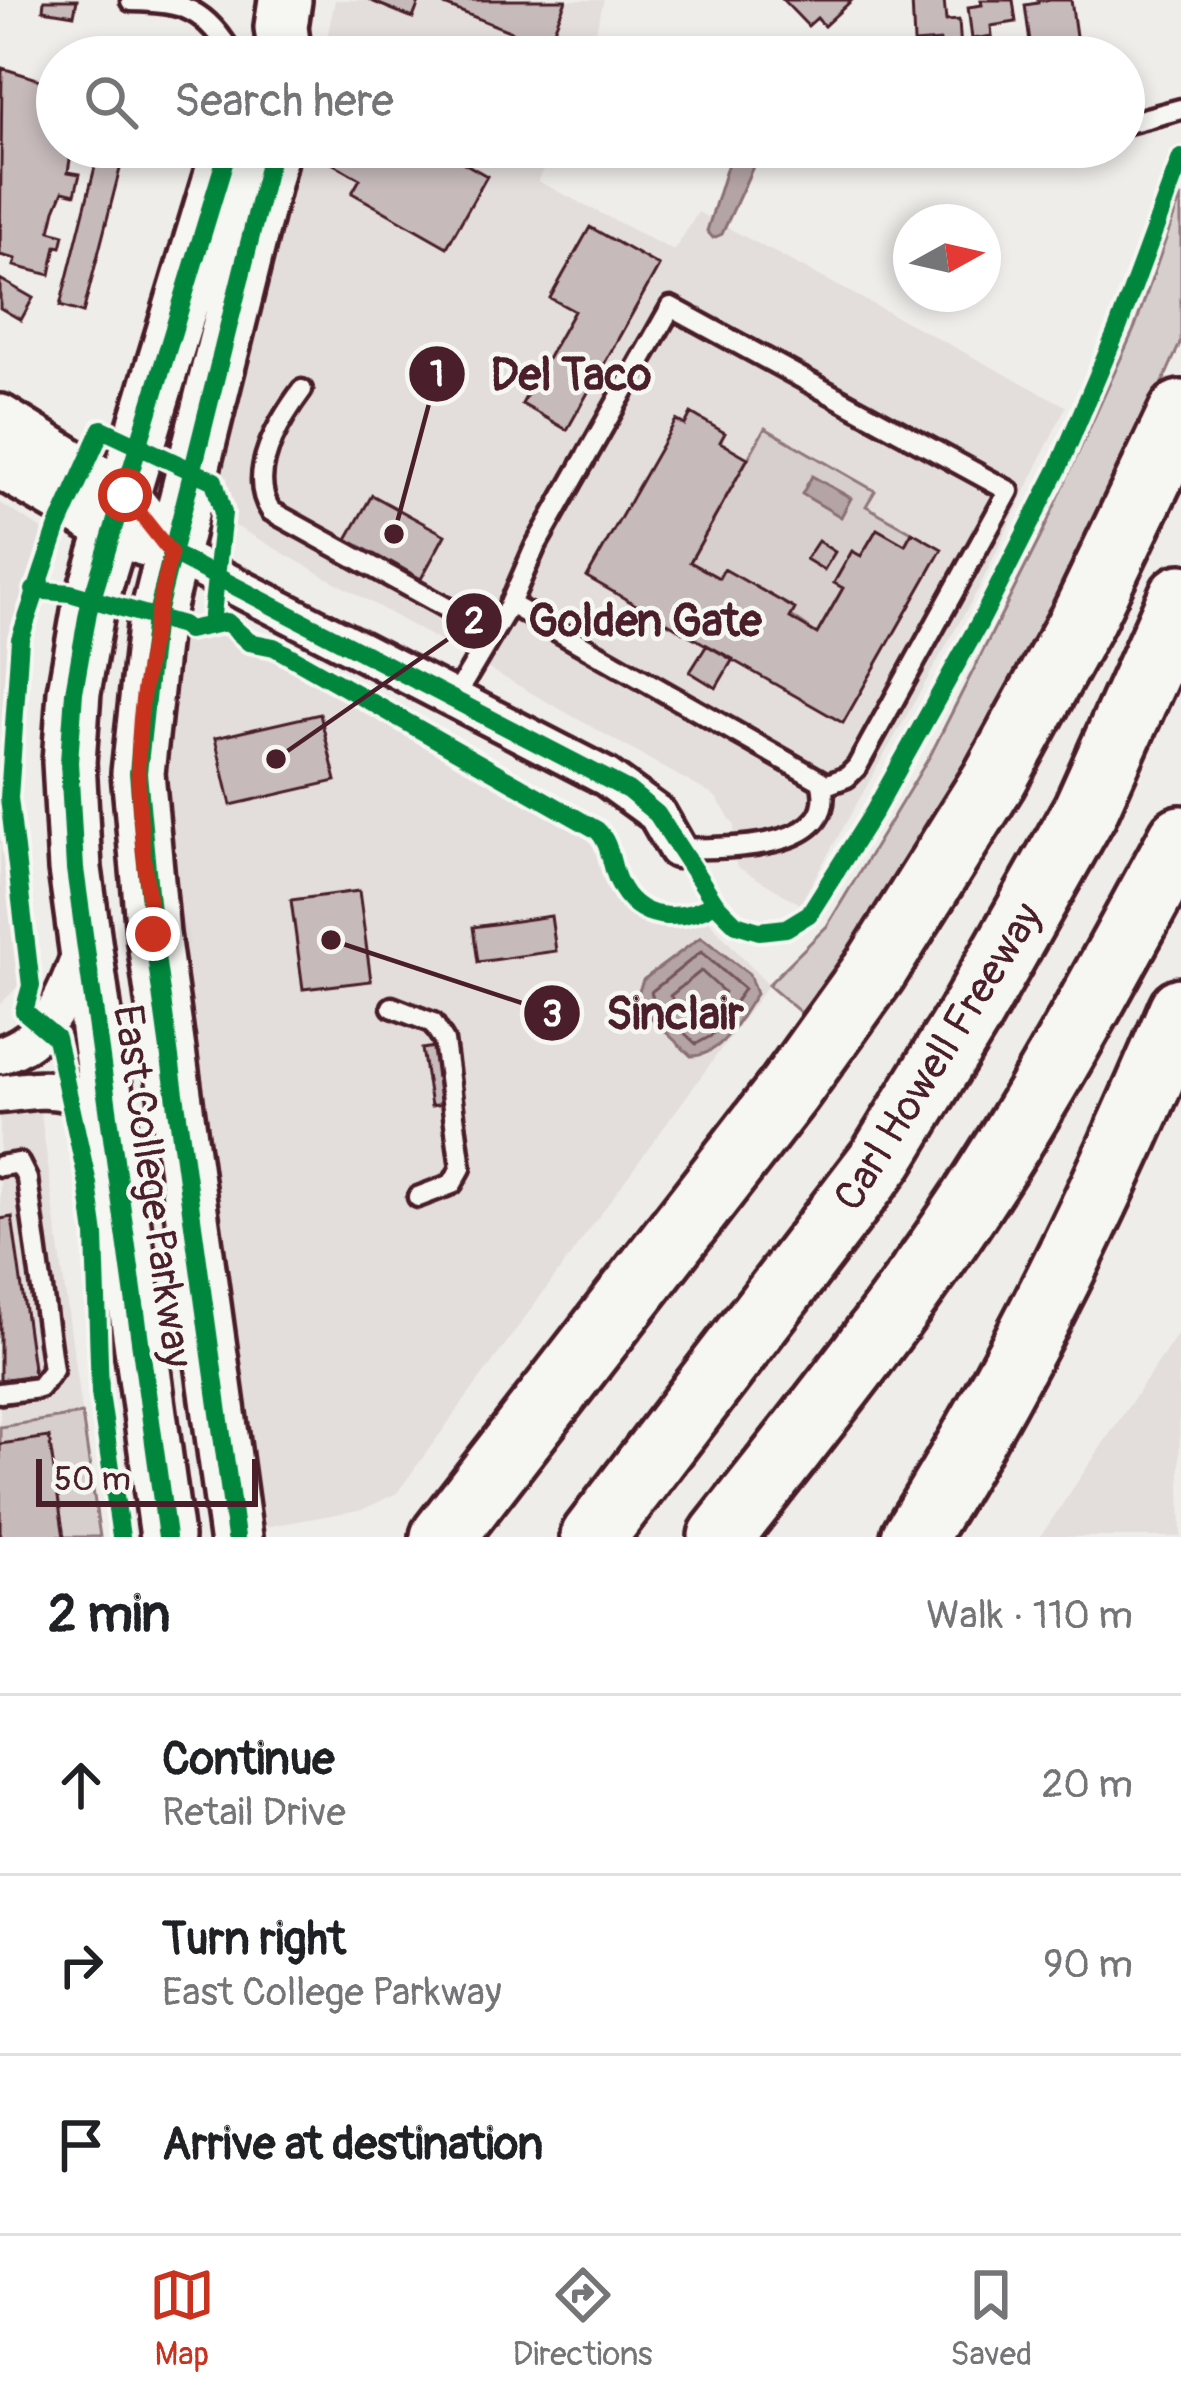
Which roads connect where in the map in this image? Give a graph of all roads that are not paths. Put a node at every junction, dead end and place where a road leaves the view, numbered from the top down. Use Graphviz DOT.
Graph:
graph roads {
  1 [pos="131,1"];
  2 [pos="219,36"];
  3 [pos="1181,109"];
  4 [pos="1145,118"];
  5 [pos="223,168"];
  6 [pos="268,168"];
  7 [pos="302,390"];
  8 [pos="1181,413"];
  9 [pos="0,418"];
  10 [pos="0,465"];
  11 [pos="119,513"];
  12 [pos="171,553"];
  13 [pos="1181,597"];
  14 [pos="510,604"];
  15 [pos="447,608"];
  16 [pos="454,698"];
  17 [pos="823,786"];
  18 [pos="1181,838"];
  19 [pos="677,849"];
  20 [pos="85,943"];
  21 [pos="392,1007"];
  22 [pos="1181,1010"];
  23 [pos="0,1055"];
  24 [pos="0,1094"];
  25 [pos="111,1136"];
  26 [pos="0,1166"];
  27 [pos="418,1197"];
  28 [pos="0,1394"];
  29 [pos="445,1530"];
  30 [pos="167,1537"];
  31 [pos="236,1537"];
  32 [pos="592,1537"];
  33 [pos="721,1537"];
  34 [pos="914,1537"];
  1 -- 2 [label="lane"];
  3 -- 4 [label="lane"];
  5 -- 11 [label="main road, East College Parkway"];
  6 -- 12 [label="main road, East College Parkway"];
  7 -- 15 [label="lane"];
  8 -- 29 [label="highway"];
  9 -- 11 [label="street"];
  10 -- 11 [label="street"];
  11 -- 12 [label="street"];
  11 -- 20 [label="main road, East College Parkway"];
  12 -- 16 [label="street"];
  12 -- 31 [label="main road, East College Parkway"];
  13 -- 32 [label="highway, Carl Howell Freeway"];
  14 -- 16 [label="lane"];
  14 -- 17 [label="lane"];
  14 -- 17 [label="lane"];
  16 -- 19 [label="street"];
  17 -- 19 [label="lane"];
  18 -- 33 [label="highway"];
  20 -- 23 [label="street"];
  20 -- 25 [label="main road, East College Parkway"];
  21 -- 27 [label="lane"];
  22 -- 34 [label="highway"];
  24 -- 25 [label="street"];
  25 -- 30 [label="main road, East College Parkway"];
  26 -- 28 [label="lane"];
}
